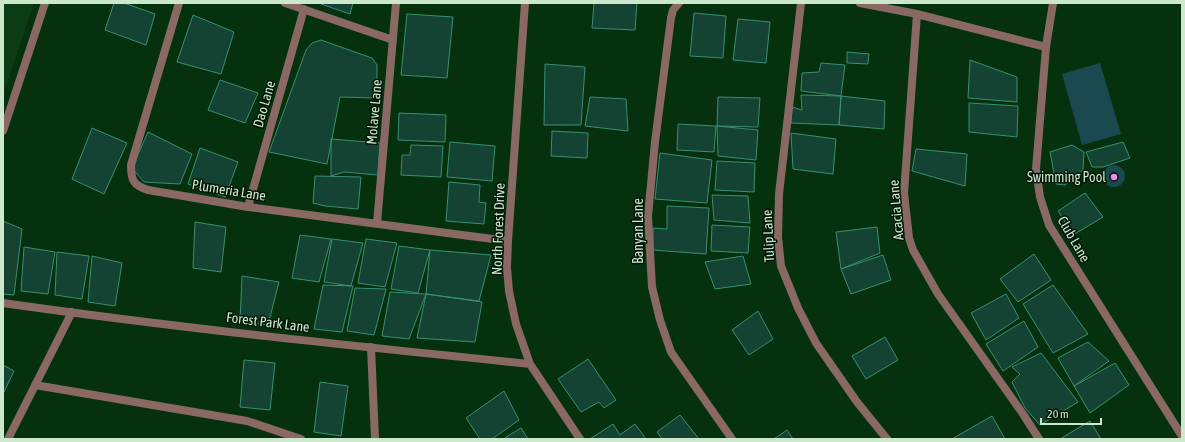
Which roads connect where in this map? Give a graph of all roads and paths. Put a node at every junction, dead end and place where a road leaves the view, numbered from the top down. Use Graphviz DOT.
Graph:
graph roads {
  1 [pos="45,3"];
  2 [pos="179,3"];
  3 [pos="285,3"];
  4 [pos="396,3"];
  5 [pos="525,3"];
  6 [pos="679,3"];
  7 [pos="801,3"];
  8 [pos="860,3"];
  9 [pos="1053,3"];
  10 [pos="304,9"];
  11 [pos="917,14"];
  12 [pos="393,40"];
  13 [pos="1046,47"];
  14 [pos="3,131"];
  15 [pos="248,207"];
  16 [pos="377,223"];
  17 [pos="508,241"];
  18 [pos="3,302"];
  19 [pos="72,312"];
  20 [pos="371,347"];
  21 [pos="530,364"];
  22 [pos="35,385"];
  23 [pos="1182,436"];
  24 [pos="8,439"];
  25 [pos="301,439"];
  26 [pos="374,439"];
  27 [pos="580,439"];
  28 [pos="732,439"];
  29 [pos="887,439"];
  30 [pos="1039,439"];
  1 -- 14 [label="street"];
  2 -- 15 [label="street, Plumeria Lane"];
  3 -- 10 [label="street"];
  4 -- 12 [label="street, Molave Lane"];
  5 -- 17 [label="street, North Forest Drive"];
  6 -- 28 [label="street, Banyan Lane"];
  7 -- 29 [label="street, Tulip Lane"];
  8 -- 11 [label="street"];
  9 -- 13 [label="street, Club Lane"];
  10 -- 12 [label="street"];
  10 -- 15 [label="street, Dao Lane"];
  11 -- 13 [label="street"];
  11 -- 30 [label="street, Acacia Lane"];
  12 -- 16 [label="street, Molave Lane"];
  13 -- 23 [label="street, Club Lane"];
  15 -- 16 [label="street, Plumeria Lane"];
  16 -- 17 [label="street, Plumeria Lane"];
  17 -- 21 [label="street, North Forest Drive"];
  18 -- 19 [label="street, Forest Park Lane"];
  19 -- 20 [label="street, Forest Park Lane"];
  19 -- 22 [label="street"];
  20 -- 21 [label="street, Forest Park Lane"];
  20 -- 26 [label="street"];
  21 -- 27 [label="street, North Forest Drive"];
  22 -- 24 [label="street"];
  22 -- 25 [label="street"];
}
